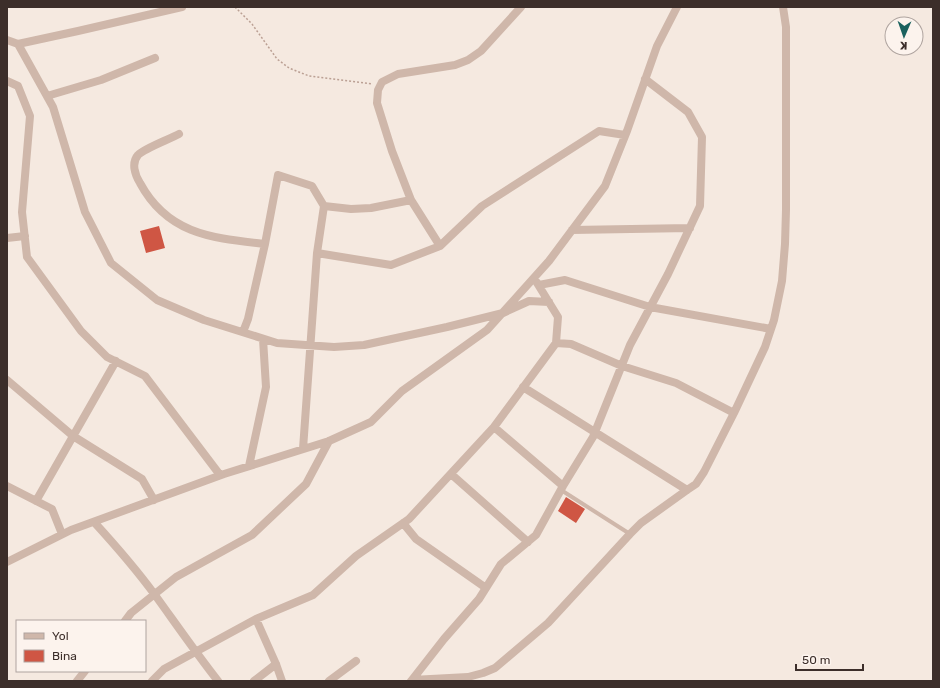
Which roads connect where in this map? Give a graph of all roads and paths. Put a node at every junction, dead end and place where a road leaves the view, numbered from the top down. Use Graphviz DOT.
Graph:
graph roads {
  1 [pos="182,7"];
  2 [pos="235,7"];
  3 [pos="521,7"];
  4 [pos="677,7"];
  5 [pos="783,7"];
  6 [pos="7,40"];
  7 [pos="18,44"];
  8 [pos="155,58"];
  9 [pos="645,79"];
  10 [pos="7,81"];
  11 [pos="380,86"];
  12 [pos="47,96"];
  13 [pos="179,134"];
  14 [pos="625,135"];
  15 [pos="411,200"];
  16 [pos="324,206"];
  17 [pos="690,228"];
  18 [pos="572,230"];
  19 [pos="25,236"];
  20 [pos="7,238"];
  21 [pos="265,244"];
  22 [pos="440,246"];
  23 [pos="317,253"];
  24 [pos="537,281"];
  25 [pos="549,302"];
  26 [pos="650,307"];
  27 [pos="503,313"];
  28 [pos="771,329"];
  29 [pos="243,332"];
  30 [pos="263,339"];
  31 [pos="556,343"];
  32 [pos="310,346"];
  33 [pos="116,361"];
  34 [pos="622,366"];
  35 [pos="7,380"];
  36 [pos="523,387"];
  37 [pos="734,413"];
  38 [pos="494,427"];
  39 [pos="595,432"];
  40 [pos="73,436"];
  41 [pos="329,441"];
  42 [pos="303,449"];
  43 [pos="249,466"];
  44 [pos="450,474"];
  45 [pos="220,475"];
  46 [pos="7,486"];
  47 [pos="562,488"];
  48 [pos="688,490"];
  49 [pos="154,500"];
  50 [pos="36,501"];
  51 [pos="94,522"];
  52 [pos="403,523"];
  53 [pos="62,534"];
  54 [pos="630,534"];
  55 [pos="528,542"];
  56 [pos="7,562"];
  57 [pos="486,588"];
  58 [pos="154,594"];
  59 [pos="256,619"];
  60 [pos="126,620"];
  61 [pos="195,652"];
  62 [pos="356,661"];
  63 [pos="276,664"];
  64 [pos="84,672"];
  65 [pos="412,680"];
  66 [pos="77,681"];
  67 [pos="152,681"];
  68 [pos="218,681"];
  69 [pos="254,681"];
  70 [pos="282,681"];
  71 [pos="329,681"];
  1 -- 7 [label="street"];
  2 -- 11 [label="path"];
  3 -- 11 [label="street"];
  4 -- 9 [label="street"];
  5 -- 28 [label="street"];
  6 -- 7 [label="street"];
  7 -- 12 [label="street"];
  8 -- 12 [label="street"];
  9 -- 14 [label="street"];
  9 -- 17 [label="street"];
  10 -- 19 [label="street"];
  11 -- 15 [label="street"];
  12 -- 29 [label="street"];
  13 -- 21 [label="street"];
  14 -- 18 [label="street"];
  14 -- 22 [label="street"];
  15 -- 16 [label="street"];
  15 -- 22 [label="street"];
  16 -- 21 [label="street"];
  16 -- 23 [label="street"];
  17 -- 18 [label="street"];
  17 -- 26 [label="street"];
  18 -- 24 [label="street"];
  19 -- 20 [label="street"];
  19 -- 33 [label="street"];
  21 -- 29 [label="street"];
  22 -- 23 [label="street"];
  23 -- 32 [label="street"];
  24 -- 25 [label="street"];
  24 -- 26 [label="street"];
  24 -- 27 [label="street"];
  25 -- 27 [label="street"];
  25 -- 31 [label="street"];
  26 -- 28 [label="street"];
  26 -- 34 [label="street"];
  27 -- 32 [label="street"];
  27 -- 41 [label="street"];
  28 -- 37 [label="street"];
  29 -- 30 [label="street"];
  30 -- 32 [label="street"];
  30 -- 43 [label="street"];
  31 -- 34 [label="street"];
  31 -- 36 [label="street"];
  32 -- 42 [label="street"];
  33 -- 40 [label="street"];
  33 -- 45 [label="street"];
  34 -- 37 [label="street"];
  34 -- 39 [label="street"];
  35 -- 40 [label="street"];
  36 -- 38 [label="street"];
  36 -- 39 [label="street"];
  37 -- 48 [label="street"];
  38 -- 44 [label="street"];
  38 -- 47 [label="street"];
  39 -- 47 [label="street"];
  39 -- 48 [label="street"];
  40 -- 49 [label="street"];
  40 -- 50 [label="street"];
  41 -- 42 [label="street"];
  41 -- 58 [label="street"];
  42 -- 43 [label="street"];
  43 -- 45 [label="street"];
  44 -- 52 [label="street"];
  44 -- 55 [label="street"];
  45 -- 49 [label="street"];
  46 -- 50 [label="street"];
  47 -- 54 [label="lane"];
  47 -- 55 [label="street"];
  48 -- 54 [label="street"];
  49 -- 51 [label="street"];
  50 -- 53 [label="street"];
  51 -- 53 [label="street"];
  51 -- 58 [label="street"];
  52 -- 57 [label="street"];
  52 -- 59 [label="street"];
  53 -- 56 [label="street"];
  54 -- 65 [label="street"];
  55 -- 57 [label="street"];
  57 -- 65 [label="street"];
  58 -- 60 [label="street"];
  58 -- 61 [label="street"];
  59 -- 61 [label="street"];
  59 -- 63 [label="street"];
  61 -- 67 [label="street"];
  61 -- 68 [label="street"];
  62 -- 71 [label="street"];
  63 -- 69 [label="street"];
  63 -- 70 [label="street"];
  64 -- 66 [label="street"];
}
